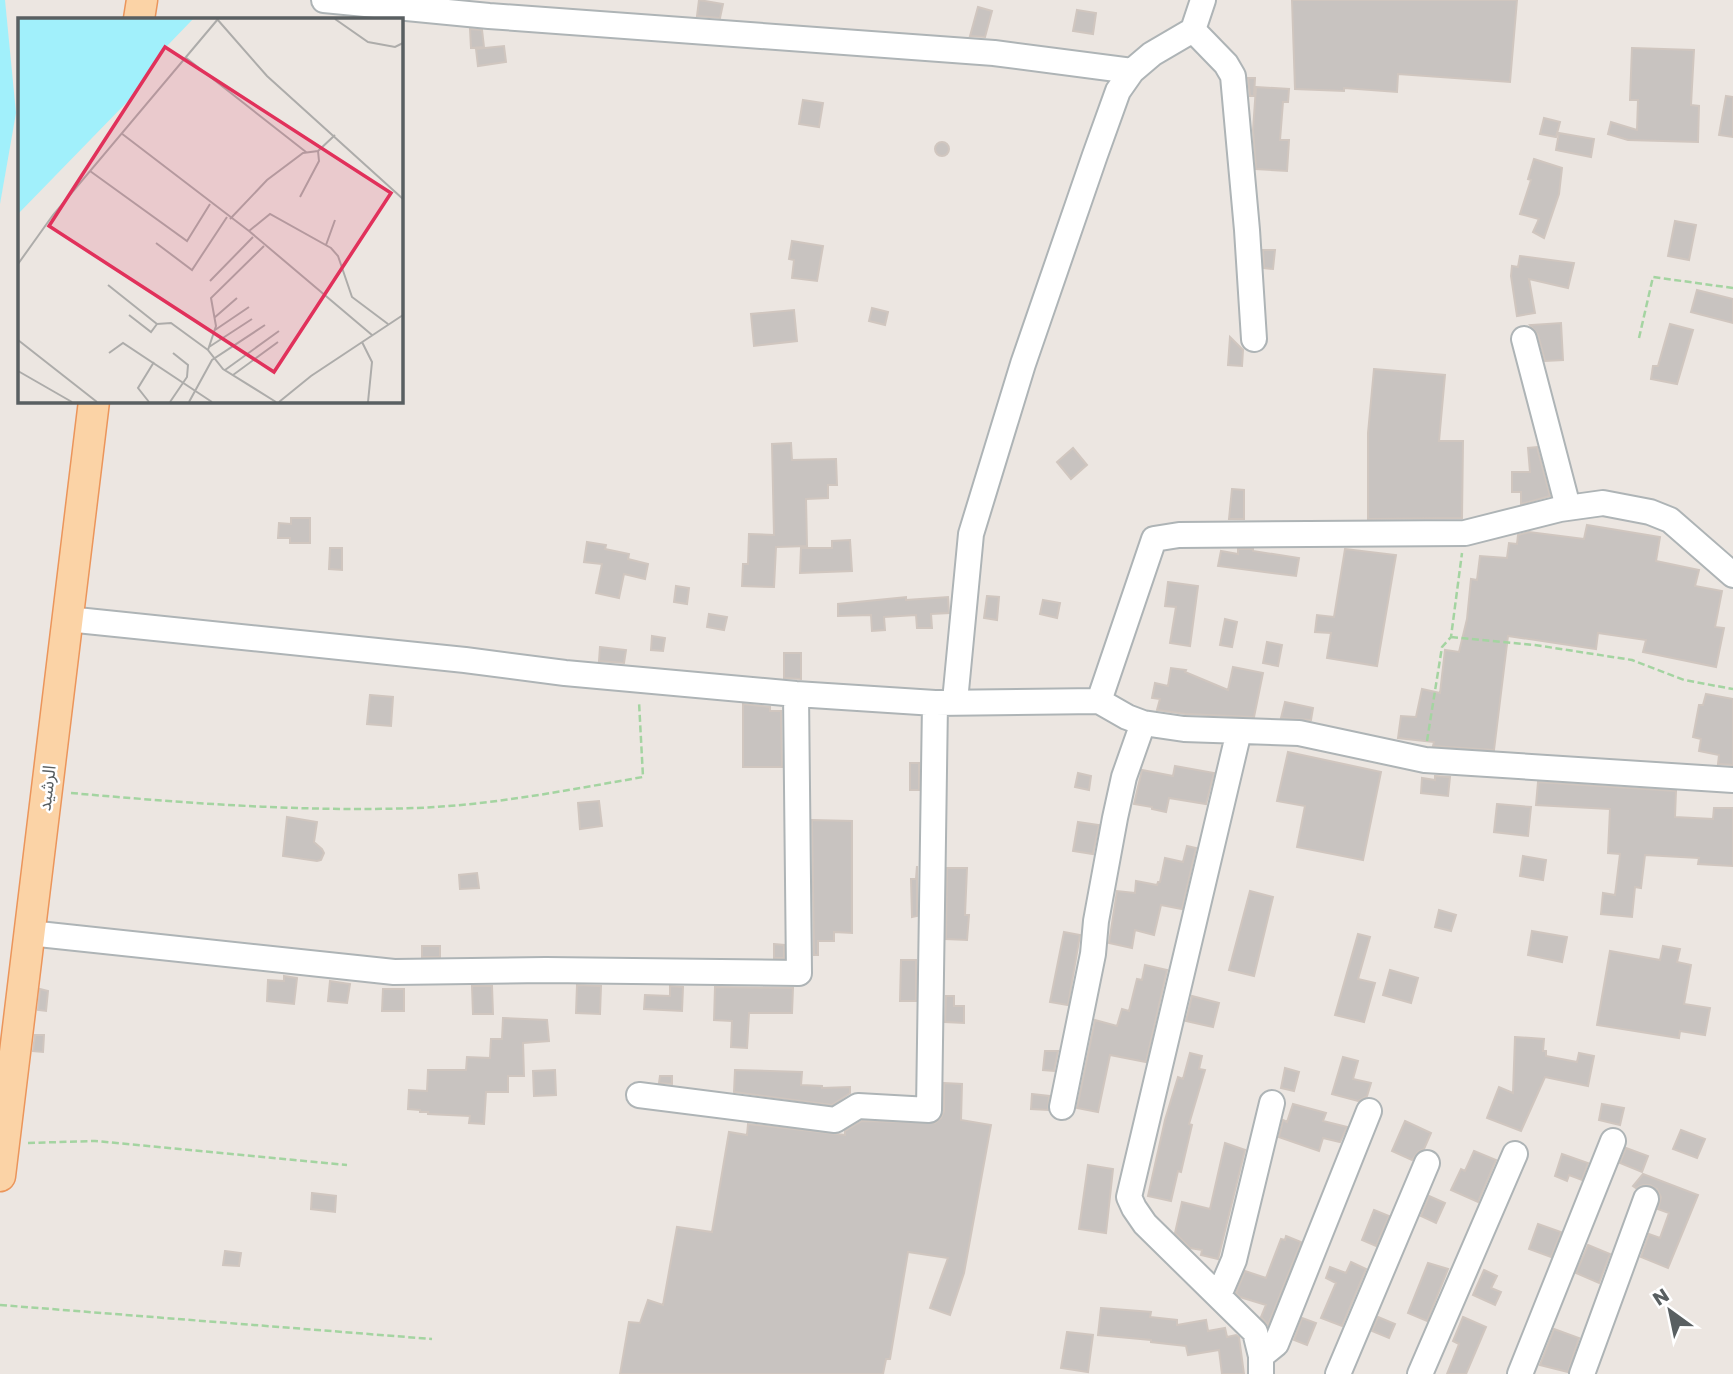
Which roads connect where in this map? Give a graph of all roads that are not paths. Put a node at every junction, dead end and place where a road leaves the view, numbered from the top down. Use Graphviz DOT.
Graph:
graph roads {
  1 [pos="142,0"];
  2 [pos="324,0"];
  3 [pos="1203,0"];
  4 [pos="139,18"];
  5 [pos="1193,30"];
  6 [pos="1132,71"];
  7 [pos="1524,339"];
  8 [pos="1254,340"];
  9 [pos="94,402"];
  10 [pos="1568,507"];
  11 [pos="1733,575"];
  12 [pos="67,620"];
  13 [pos="796,694"];
  14 [pos="1099,701"];
  15 [pos="945,702"];
  16 [pos="1143,723"];
  17 [pos="1239,731"];
  18 [pos="1733,780"];
  19 [pos="29,933"];
  20 [pos="639,1095"];
  21 [pos="1272,1103"];
  22 [pos="1062,1107"];
  23 [pos="1369,1111"];
  24 [pos="1613,1140"];
  25 [pos="1515,1154"];
  26 [pos="1427,1163"];
  27 [pos="0,1176"];
  28 [pos="1646,1199"];
  29 [pos="1219,1295"];
  30 [pos="1261,1365"];
  31 [pos="1338,1374"];
  32 [pos="1420,1374"];
  33 [pos="1520,1374"];
  34 [pos="1582,1374"];
  1 -- 4 [label="main road"];
  2 -- 6 [label="street"];
  3 -- 5 [label="street"];
  5 -- 6 [label="street"];
  5 -- 8 [label="street"];
  6 -- 15 [label="street"];
  7 -- 10 [label="street"];
  9 -- 12 [label="main road, الرشيد"];
  10 -- 11 [label="street"];
  10 -- 14 [label="street"];
  12 -- 13 [label="street"];
  12 -- 19 [label="main road, الرشيد"];
  13 -- 15 [label="street"];
  13 -- 19 [label="street"];
  14 -- 15 [label="street"];
  14 -- 16 [label="street"];
  15 -- 20 [label="street"];
  16 -- 17 [label="street"];
  16 -- 22 [label="street"];
  17 -- 18 [label="street"];
  17 -- 29 [label="street"];
  19 -- 27 [label="main road, الرشيد"];
  21 -- 29 [label="street"];
  23 -- 30 [label="street"];
  24 -- 33 [label="street"];
  25 -- 32 [label="street"];
  26 -- 31 [label="street"];
  28 -- 34 [label="street"];
  29 -- 30 [label="street"];
}
